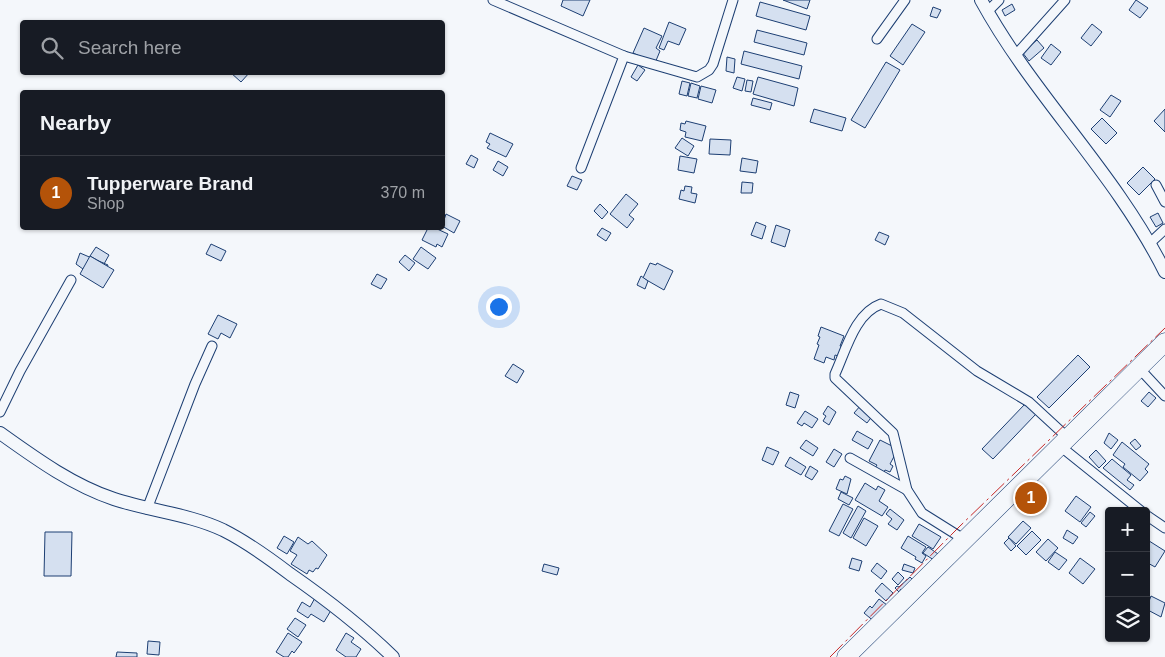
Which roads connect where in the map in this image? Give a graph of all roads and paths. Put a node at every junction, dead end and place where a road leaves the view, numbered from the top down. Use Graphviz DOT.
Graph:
graph roads {
  1 [pos="493,0"];
  2 [pos="733,0"];
  3 [pos="905,0"];
  4 [pos="981,0"];
  5 [pos="999,0"];
  6 [pos="1065,0"];
  7 [pos="987,12"];
  8 [pos="877,39"];
  9 [pos="624,56"];
  10 [pos="1015,56"];
  11 [pos="581,168"];
  12 [pos="1156,185"];
  13 [pos="1165,202"];
  14 [pos="1165,229"];
  15 [pos="1150,242"];
  16 [pos="1165,272"];
  17 [pos="71,280"];
  18 [pos="1165,342"];
  19 [pos="212,346"];
  20 [pos="1138,367"];
  21 [pos="1165,396"];
  22 [pos="0,412"];
  23 [pos="0,433"];
  24 [pos="1064,442"];
  25 [pos="850,458"];
  26 [pos="907,490"];
  27 [pos="1137,507"];
  28 [pos="147,509"];
  29 [pos="1150,518"];
  30 [pos="1165,528"];
  31 [pos="965,540"];
  32 [pos="393,657"];
  33 [pos="846,657"];
  1 -- 9 [label="street"];
  2 -- 9 [label="street"];
  3 -- 8 [label="street"];
  4 -- 7 [label="street"];
  5 -- 7 [label="street"];
  6 -- 10 [label="street"];
  7 -- 10 [label="street"];
  9 -- 11 [label="street"];
  10 -- 15 [label="street"];
  12 -- 13 [label="street"];
  14 -- 15 [label="street"];
  15 -- 16 [label="street"];
  17 -- 22 [label="street"];
  18 -- 20 [label="highway"];
  19 -- 28 [label="street"];
  20 -- 21 [label="street"];
  20 -- 24 [label="highway"];
  23 -- 28 [label="street"];
  24 -- 26 [label="street"];
  24 -- 27 [label="street"];
  24 -- 31 [label="highway"];
  25 -- 26 [label="street"];
  26 -- 31 [label="street"];
  28 -- 32 [label="street"];
  29 -- 30 [label="street"];
  31 -- 33 [label="highway"];
}
